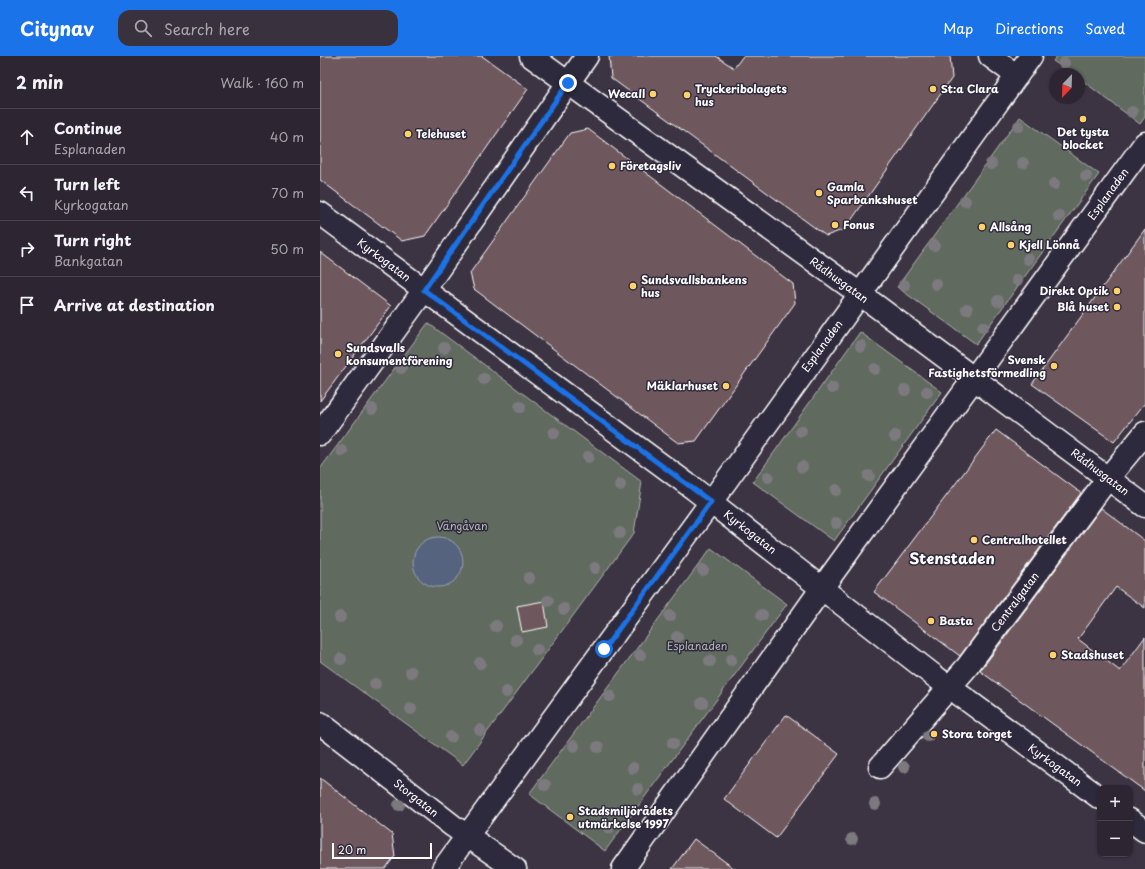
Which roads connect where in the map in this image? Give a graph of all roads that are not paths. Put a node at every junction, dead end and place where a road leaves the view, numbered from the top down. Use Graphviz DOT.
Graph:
graph roads {
  1 [pos="531,56"];
  2 [pos="587,56"];
  3 [pos="990,56"];
  4 [pos="1031,56"];
  5 [pos="1016,76"];
  6 [pos="568,83"];
  7 [pos="1141,155"];
  8 [pos="320,213"];
  9 [pos="424,290"];
  10 [pos="860,294"];
  11 [pos="974,379"];
  12 [pos="1145,433"];
  13 [pos="320,434"];
  14 [pos="1108,478"];
  15 [pos="711,502"];
  16 [pos="1145,506"];
  17 [pos="822,588"];
  18 [pos="949,687"];
  19 [pos="320,723"];
  20 [pos="880,767"];
  21 [pos="1097,796"];
  22 [pos="1131,821"];
  23 [pos="1145,831"];
  24 [pos="468,836"];
  25 [pos="443,869"];
  26 [pos="515,869"];
  27 [pos="623,869"];
  1 -- 6 [label="street, Rådhusgatan"];
  2 -- 6 [label="street"];
  3 -- 5 [label="street"];
  4 -- 5 [label="street, Esplanaden"];
  5 -- 10 [label="street, Esplanaden"];
  6 -- 9 [label="street"];
  6 -- 10 [label="street, Rådhusgatan"];
  7 -- 11 [label="street, Esplanaden"];
  8 -- 9 [label="street, Kyrkogatan"];
  9 -- 13 [label="street"];
  9 -- 15 [label="street, Kyrkogatan"];
  10 -- 11 [label="street, Rådhusgatan"];
  10 -- 15 [label="street, Esplanaden"];
  11 -- 14 [label="street, Rådhusgatan"];
  11 -- 17 [label="street, Esplanaden"];
  12 -- 14 [label="street, Centralgatan"];
  14 -- 16 [label="street, Rådhusgatan"];
  14 -- 18 [label="street, Centralgatan"];
  15 -- 17 [label="street, Kyrkogatan"];
  15 -- 24 [label="street, Esplanaden"];
  17 -- 18 [label="street, Kyrkogatan"];
  17 -- 27 [label="street, Esplanaden"];
  18 -- 20 [label="street, Centralgatan"];
  18 -- 21 [label="street, Kyrkogatan"];
  19 -- 24 [label="street, Storgatan"];
  22 -- 23 [label="street"];
  24 -- 25 [label="street, Esplanaden"];
  24 -- 26 [label="street, Storgatan"];
}
